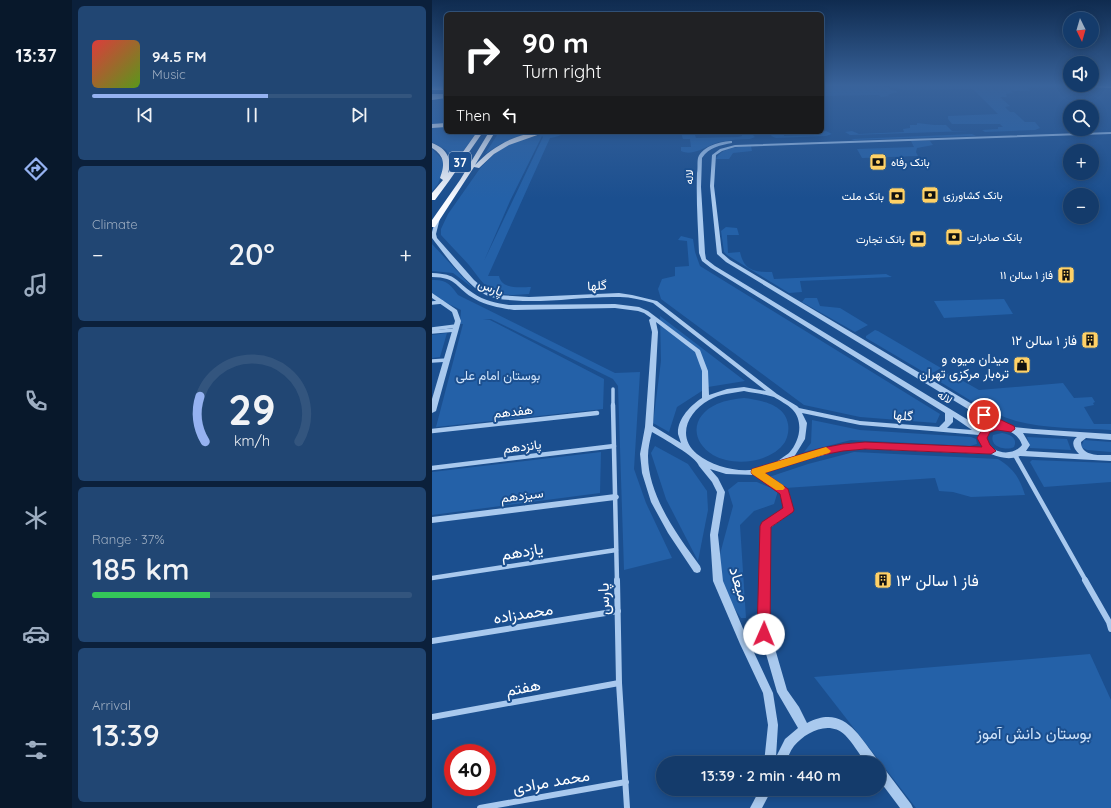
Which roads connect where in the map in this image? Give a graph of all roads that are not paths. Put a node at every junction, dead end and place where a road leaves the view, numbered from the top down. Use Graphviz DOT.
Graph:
graph roads {
  1 [pos="444,125"];
  2 [pos="432,126"];
  3 [pos="1099,129"];
  4 [pos="1111,129"];
  5 [pos="1062,130"];
  6 [pos="1007,132"];
  7 [pos="1019,132"];
  8 [pos="1111,133"];
  9 [pos="479,134"];
  10 [pos="491,134"];
  11 [pos="536,134"];
  12 [pos="1099,134"];
  13 [pos="982,135"];
  14 [pos="1063,135"];
  15 [pos="1023,136"];
  16 [pos="1011,137"];
  17 [pos="767,142"];
  18 [pos="432,145"];
  19 [pos="701,154"];
  20 [pos="714,155"];
  21 [pos="463,180"];
  22 [pos="699,184"];
  23 [pos="712,184"];
  24 [pos="438,190"];
  25 [pos="432,198"];
  26 [pos="438,218"];
  27 [pos="701,223"];
  28 [pos="715,223"];
  29 [pos="432,225"];
  30 [pos="432,275"];
  31 [pos="432,295"];
  32 [pos="791,299"];
  33 [pos="442,302"];
  34 [pos="432,303"];
  35 [pos="778,306"];
  36 [pos="652,320"];
  37 [pos="456,328"];
  38 [pos="432,329"];
  39 [pos="432,332"];
  40 [pos="447,360"];
  41 [pos="432,361"];
  42 [pos="613,389"];
  43 [pos="435,392"];
  44 [pos="774,394"];
  45 [pos="706,399"];
  46 [pos="797,410"];
  47 [pos="432,411"];
  48 [pos="597,412"];
  49 [pos="950,412"];
  50 [pos="649,427"];
  51 [pos="1011,429"];
  52 [pos="432,430"];
  53 [pos="940,430"];
  54 [pos="983,433"];
  55 [pos="1085,436"];
  56 [pos="1111,437"];
  57 [pos="614,446"];
  58 [pos="991,451"];
  59 [pos="690,452"];
  60 [pos="1017,454"];
  61 [pos="1089,457"];
  62 [pos="1111,458"];
  63 [pos="700,462"];
  64 [pos="778,465"];
  65 [pos="432,468"];
  66 [pos="756,472"];
  67 [pos="615,497"];
  68 [pos="432,520"];
  69 [pos="616,550"];
  70 [pos="697,569"];
  71 [pos="432,578"];
  72 [pos="618,611"];
  73 [pos="1111,629"];
  74 [pos="764,634"];
  75 [pos="432,641"];
  76 [pos="745,644"];
  77 [pos="619,682"];
  78 [pos="432,717"];
  79 [pos="805,730"];
  80 [pos="771,756"];
  81 [pos="782,756"];
  82 [pos="868,756"];
  83 [pos="886,780"];
  84 [pos="626,782"];
  85 [pos="762,796"];
  86 [pos="480,808"];
  87 [pos="627,808"];
  88 [pos="756,808"];
  89 [pos="907,808"];
  1 -- 2 [label="highway"];
  3 -- 4 [label="street, لاله"];
  5 -- 7 [label="street, لاله"];
  6 -- 7 [label="street, لاله"];
  6 -- 13 [label="street, لاله"];
  6 -- 16 [label="street"];
  7 -- 15 [label="street"];
  8 -- 12 [label="street, لاله"];
  9 -- 24 [label="highway, 37"];
  10 -- 21 [label="highway, 37"];
  11 -- 21 [label="highway"];
  13 -- 16 [label="street, لاله"];
  13 -- 17 [label="street, لاله"];
  14 -- 15 [label="street, لاله"];
  15 -- 16 [label="street, لاله"];
  17 -- 19 [label="street, لاله"];
  17 -- 20 [label="street, لاله"];
  18 -- 24 [label="highway"];
  19 -- 20 [label="street"];
  19 -- 22 [label="street, لاله"];
  20 -- 23 [label="street, لاله"];
  21 -- 26 [label="highway, 37"];
  22 -- 23 [label="street"];
  22 -- 27 [label="street, لاله"];
  23 -- 28 [label="street, لاله"];
  24 -- 25 [label="highway, 37"];
  26 -- 29 [label="highway, 37"];
  26 -- 44 [label="street, گلها"];
  27 -- 28 [label="street"];
  27 -- 35 [label="street, لاله"];
  28 -- 32 [label="street, لاله"];
  30 -- 45 [label="street, پارس"];
  31 -- 33 [label="street"];
  32 -- 35 [label="street"];
  32 -- 51 [label="street, لاله"];
  33 -- 34 [label="street"];
  33 -- 37 [label="street"];
  35 -- 49 [label="street, لاله"];
  36 -- 50 [label="street"];
  37 -- 38 [label="street"];
  37 -- 39 [label="street"];
  37 -- 40 [label="street"];
  40 -- 41 [label="street"];
  40 -- 43 [label="street"];
  42 -- 57 [label="street, پارس"];
  43 -- 47 [label="street"];
  44 -- 45 [label="street"];
  44 -- 46 [label="street"];
  45 -- 59 [label="street"];
  46 -- 53 [label="street, گلها"];
  46 -- 64 [label="street"];
  48 -- 52 [label="street, هفدهم"];
  49 -- 53 [label="street"];
  49 -- 54 [label="street, لاله"];
  50 -- 59 [label="street"];
  50 -- 70 [label="street"];
  51 -- 54 [label="street"];
  51 -- 55 [label="street"];
  51 -- 60 [label="street"];
  53 -- 54 [label="street, گلها"];
  54 -- 58 [label="street"];
  55 -- 56 [label="street"];
  55 -- 61 [label="street"];
  57 -- 65 [label="street, پانزدهم"];
  57 -- 67 [label="street, پارس"];
  58 -- 60 [label="street"];
  58 -- 64 [label="street"];
  59 -- 63 [label="street"];
  60 -- 61 [label="street"];
  60 -- 73 [label="street"];
  61 -- 62 [label="street"];
  63 -- 66 [label="street"];
  63 -- 76 [label="street, میعاد"];
  64 -- 66 [label="street"];
  66 -- 74 [label="street"];
  67 -- 68 [label="street, سیزدهم"];
  67 -- 69 [label="street, پارس"];
  69 -- 71 [label="street, یازدهم"];
  69 -- 72 [label="street, پارس"];
  72 -- 75 [label="street, محمدزاده"];
  72 -- 77 [label="street, پارس"];
  74 -- 76 [label="street"];
  74 -- 79 [label="street"];
  76 -- 80 [label="street, میعاد"];
  77 -- 78 [label="street, هفتم"];
  77 -- 84 [label="street, پارس"];
  79 -- 81 [label="street"];
  79 -- 82 [label="street"];
  83 -- 89 [label="street"];
  84 -- 86 [label="street, محمد مرادی"];
  84 -- 87 [label="street, پارس"];
  85 -- 88 [label="street"];
}
